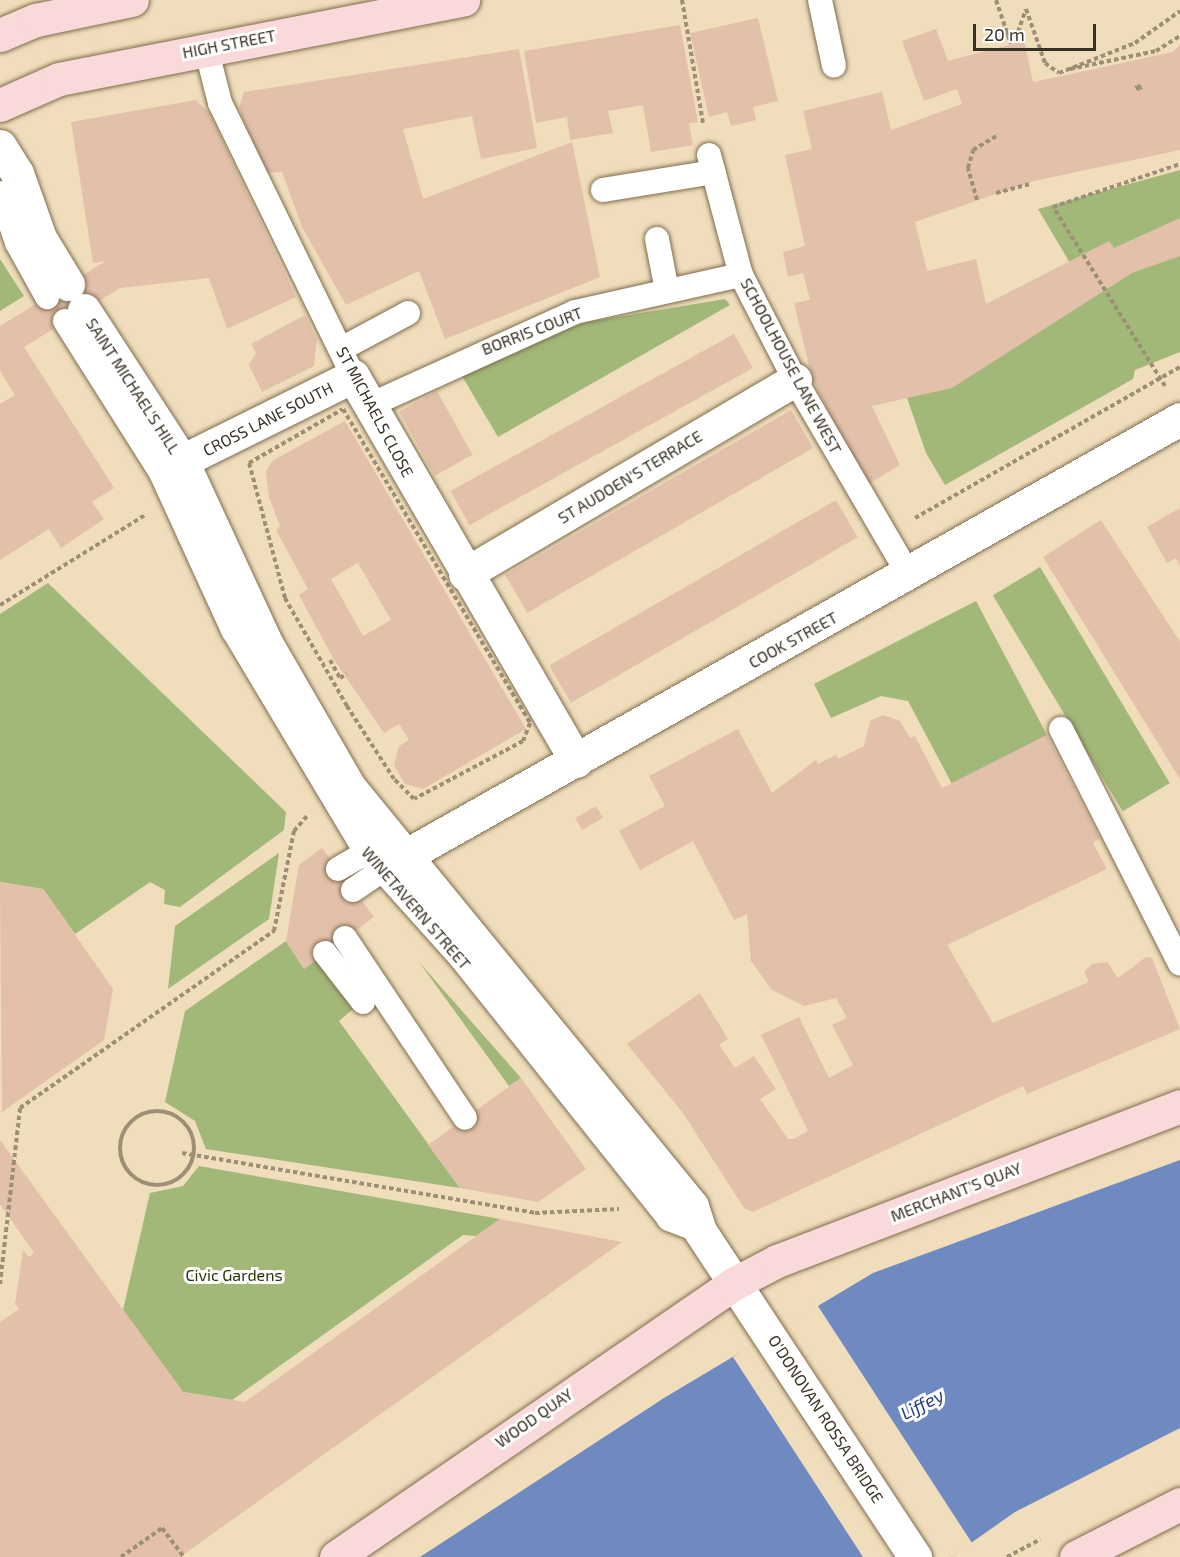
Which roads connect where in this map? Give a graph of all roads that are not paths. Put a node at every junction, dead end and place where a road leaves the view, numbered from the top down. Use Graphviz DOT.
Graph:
graph roads {
  1 [pos="132,0"];
  2 [pos="463,0"];
  3 [pos="820,0"];
  4 [pos="0,35"];
  5 [pos="206,48"];
  6 [pos="834,66"];
  7 [pos="0,105"];
  8 [pos="0,146"];
  9 [pos="603,190"];
  10 [pos="0,193"];
  11 [pos="657,239"];
  12 [pos="741,275"];
  13 [pos="668,291"];
  14 [pos="66,303"];
  15 [pos="408,313"];
  16 [pos="347,363"];
  17 [pos="795,380"];
  18 [pos="368,406"];
  19 [pos="1175,406"];
  20 [pos="172,467"];
  21 [pos="465,574"];
  22 [pos="909,575"];
  23 [pos="1061,729"];
  24 [pos="576,761"];
  25 [pos="385,855"];
  26 [pos="338,869"];
  27 [pos="353,890"];
  28 [pos="345,938"];
  29 [pos="325,953"];
  30 [pos="1180,964"];
  31 [pos="363,1002"];
  32 [pos="1180,1106"];
  33 [pos="465,1118"];
  34 [pos="735,1283"];
  35 [pos="1180,1504"];
  36 [pos="910,1549"];
  37 [pos="336,1557"];
  38 [pos="1076,1557"];
  1 -- 4 [label="main road"];
  2 -- 5 [label="main road, HIGH STREET"];
  3 -- 6 [label="lane"];
  5 -- 7 [label="main road, HIGH STREET"];
  5 -- 16 [label="lane, ST MICHAELS CLOSE"];
  8 -- 14 [label="street, SAINT MICHAEL'S HILL"];
  9 -- 12 [label="lane, SCHOOLHOUSE LANE WEST"];
  10 -- 14 [label="lane, SAINT MICHAEL'S HILL"];
  11 -- 13 [label="lane"];
  12 -- 13 [label="lane, BORRIS COURT"];
  12 -- 17 [label="lane, SCHOOLHOUSE LANE WEST"];
  13 -- 18 [label="lane, BORRIS COURT"];
  14 -- 20 [label="street, SAINT MICHAEL'S HILL"];
  15 -- 16 [label="lane"];
  16 -- 18 [label="street, ST MICHAELS CLOSE"];
  16 -- 20 [label="street, CROSS LANE SOUTH"];
  17 -- 21 [label="street, ST AUDOEN'S TERRACE"];
  17 -- 22 [label="lane, SCHOOLHOUSE LANE WEST"];
  18 -- 21 [label="street, ST MICHAELS CLOSE"];
  19 -- 22 [label="street, COOK STREET"];
  20 -- 25 [label="street, WINETAVERN STREET"];
  21 -- 24 [label="street, ST MICHAELS CLOSE"];
  22 -- 24 [label="street, COOK STREET"];
  23 -- 30 [label="lane"];
  24 -- 25 [label="street, COOK STREET"];
  25 -- 26 [label="lane"];
  25 -- 27 [label="lane"];
  25 -- 34 [label="street, WINETAVERN STREET"];
  28 -- 33 [label="lane"];
  29 -- 31 [label="lane"];
  32 -- 34 [label="main road, MERCHANT'S QUAY"];
  34 -- 36 [label="street, O'DONOVAN ROSSA BRIDGE"];
  34 -- 37 [label="main road, WOOD QUAY"];
  35 -- 38 [label="main road"];
}
